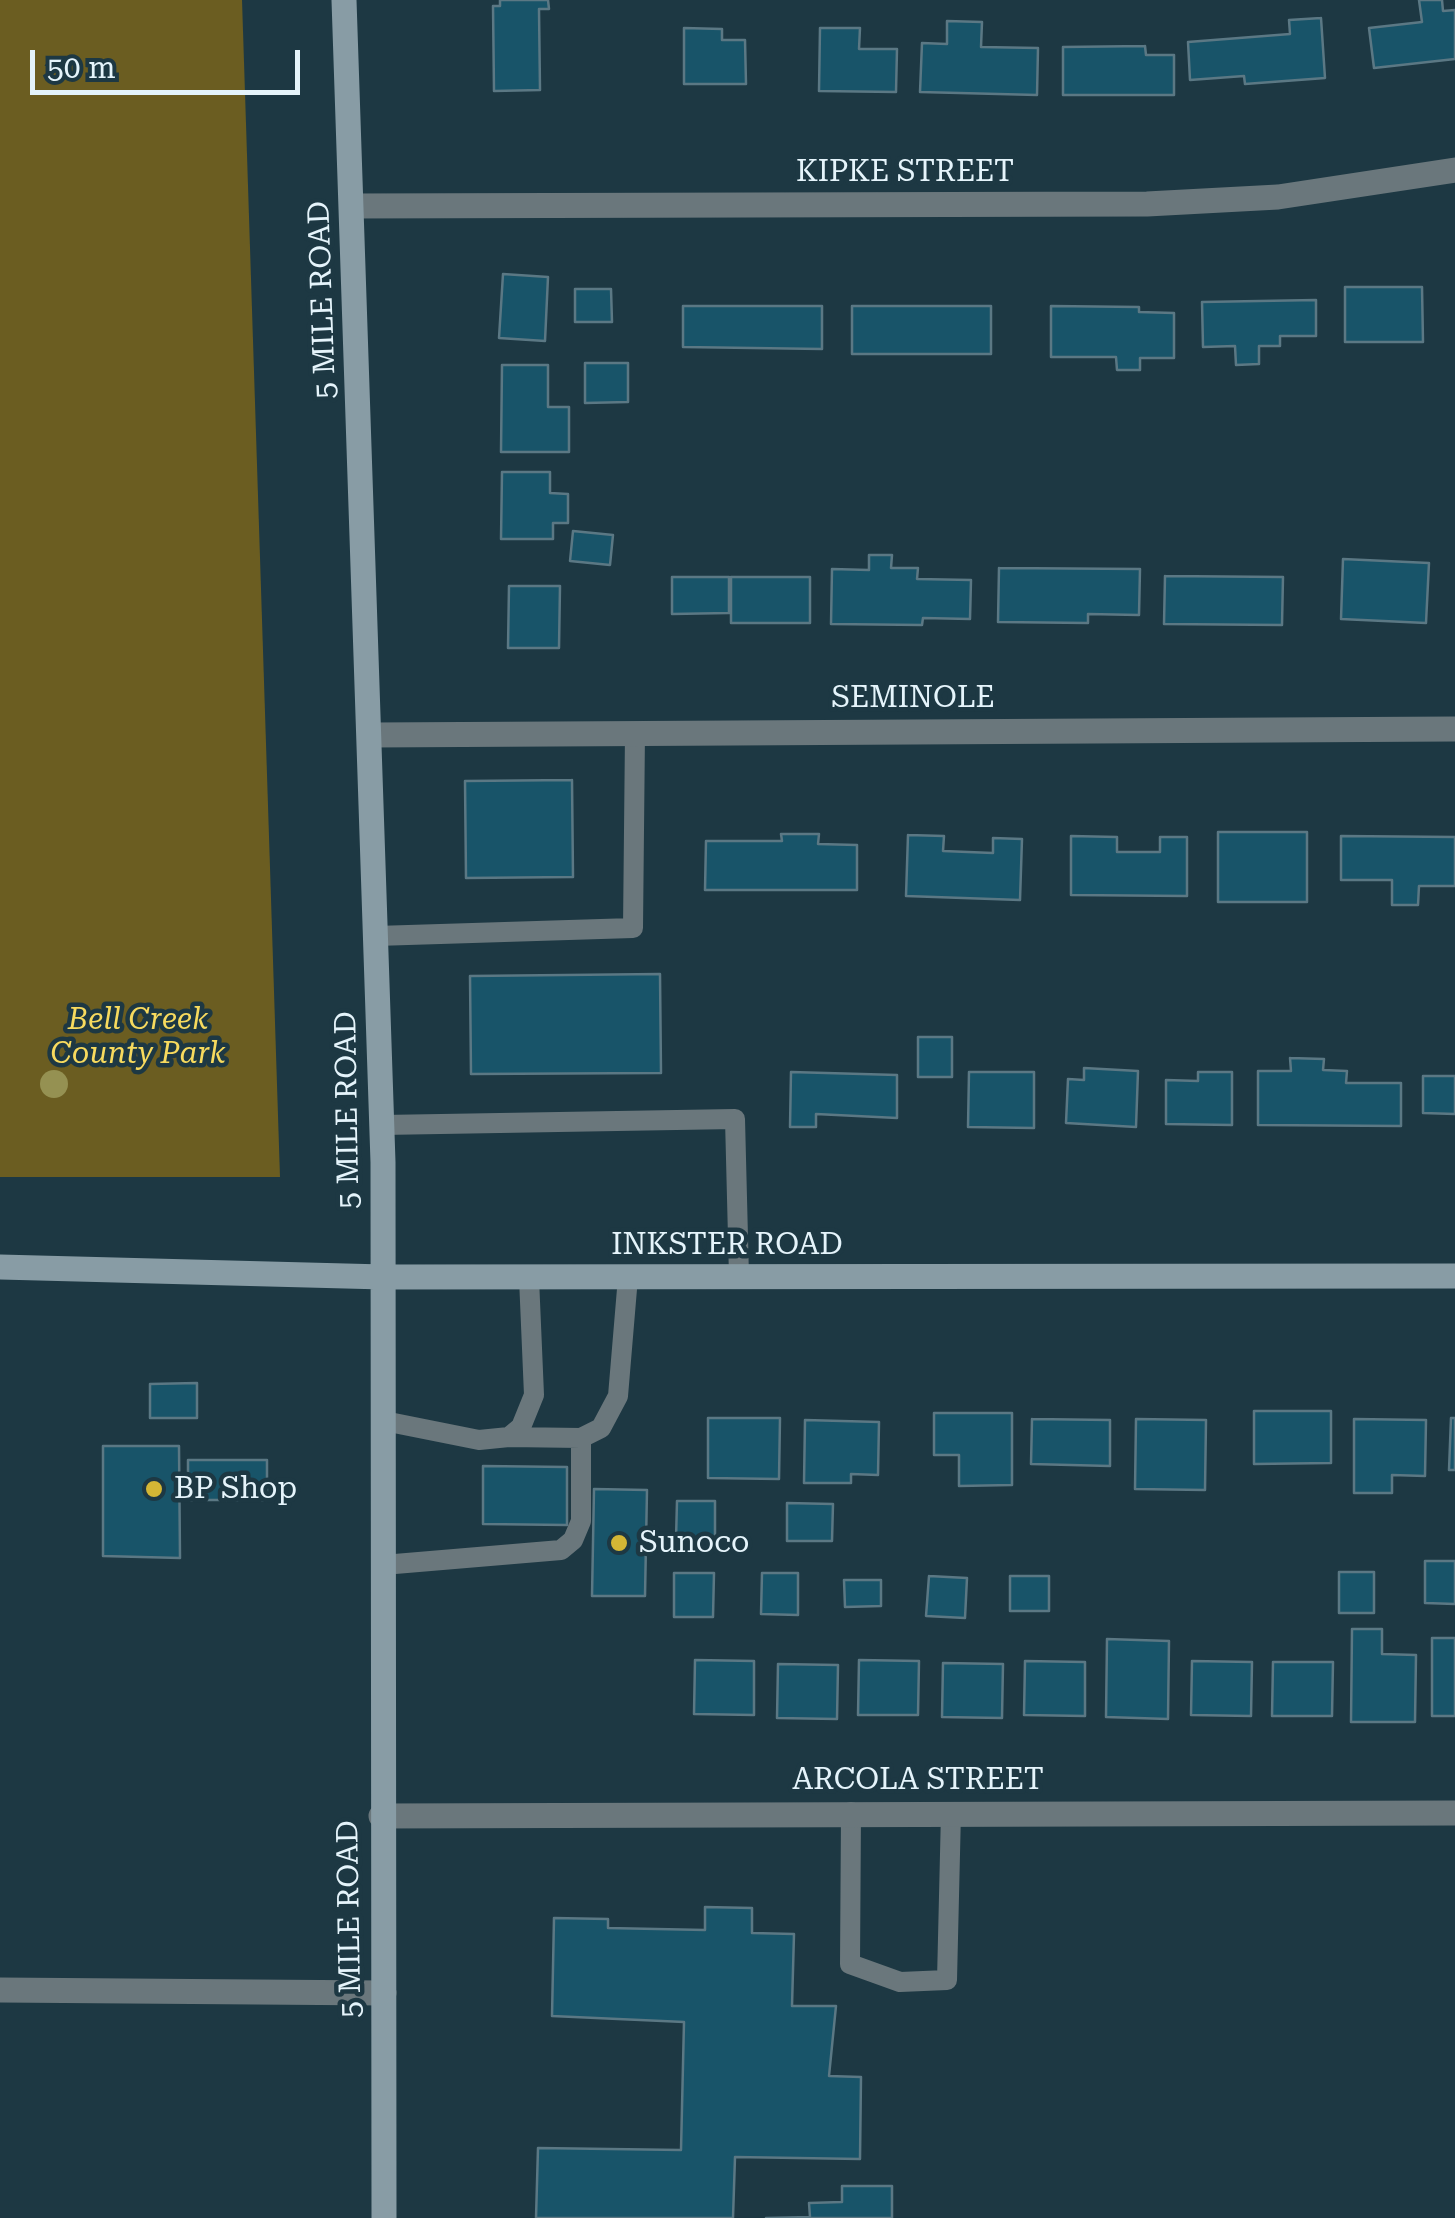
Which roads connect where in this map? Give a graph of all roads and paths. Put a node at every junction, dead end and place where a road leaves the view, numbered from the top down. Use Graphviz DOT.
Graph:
graph roads {
  1 [pos="344,0"];
  2 [pos="1455,170"];
  3 [pos="352,206"];
  4 [pos="1455,729"];
  5 [pos="634,733"];
  6 [pos="372,735"];
  7 [pos="376,936"];
  8 [pos="382,1125"];
  9 [pos="0,1267"];
  10 [pos="1455,1276"];
  11 [pos="740,1277"];
  12 [pos="384,1278"];
  13 [pos="529,1278"];
  14 [pos="628,1278"];
  15 [pos="384,1422"];
  16 [pos="510,1438"];
  17 [pos="581,1438"];
  18 [pos="384,1565"];
  19 [pos="851,1812"];
  20 [pos="951,1812"];
  21 [pos="1455,1812"];
  22 [pos="381,1816"];
  23 [pos="0,1990"];
  24 [pos="384,1993"];
  25 [pos="384,2218"];
  1 -- 3 [label="main road, 5 MILE ROAD"];
  2 -- 3 [label="street, KIPKE STREET"];
  3 -- 6 [label="main road, 5 MILE ROAD"];
  4 -- 5 [label="street, SEMINOLE"];
  5 -- 6 [label="street, SEMINOLE"];
  5 -- 7 [label="lane"];
  6 -- 7 [label="main road, 5 MILE ROAD"];
  7 -- 8 [label="main road, 5 MILE ROAD"];
  8 -- 11 [label="lane"];
  8 -- 12 [label="main road, 5 MILE ROAD"];
  9 -- 12 [label="main road, INKSTER ROAD"];
  10 -- 11 [label="main road, INKSTER ROAD"];
  11 -- 14 [label="main road, INKSTER ROAD"];
  12 -- 13 [label="main road, INKSTER ROAD"];
  12 -- 15 [label="main road, 5 MILE ROAD"];
  13 -- 14 [label="main road, INKSTER ROAD"];
  13 -- 16 [label="lane"];
  14 -- 17 [label="lane"];
  15 -- 16 [label="lane"];
  15 -- 18 [label="main road, 5 MILE ROAD"];
  16 -- 17 [label="lane"];
  17 -- 18 [label="lane"];
  18 -- 22 [label="main road, 5 MILE ROAD"];
  19 -- 20 [label="street, ARCOLA STREET"];
  19 -- 20 [label="lane"];
  19 -- 22 [label="street, ARCOLA STREET"];
  20 -- 21 [label="street, ARCOLA STREET"];
  22 -- 24 [label="main road, 5 MILE ROAD"];
  23 -- 24 [label="street"];
  24 -- 25 [label="main road, 5 MILE ROAD"];
}
